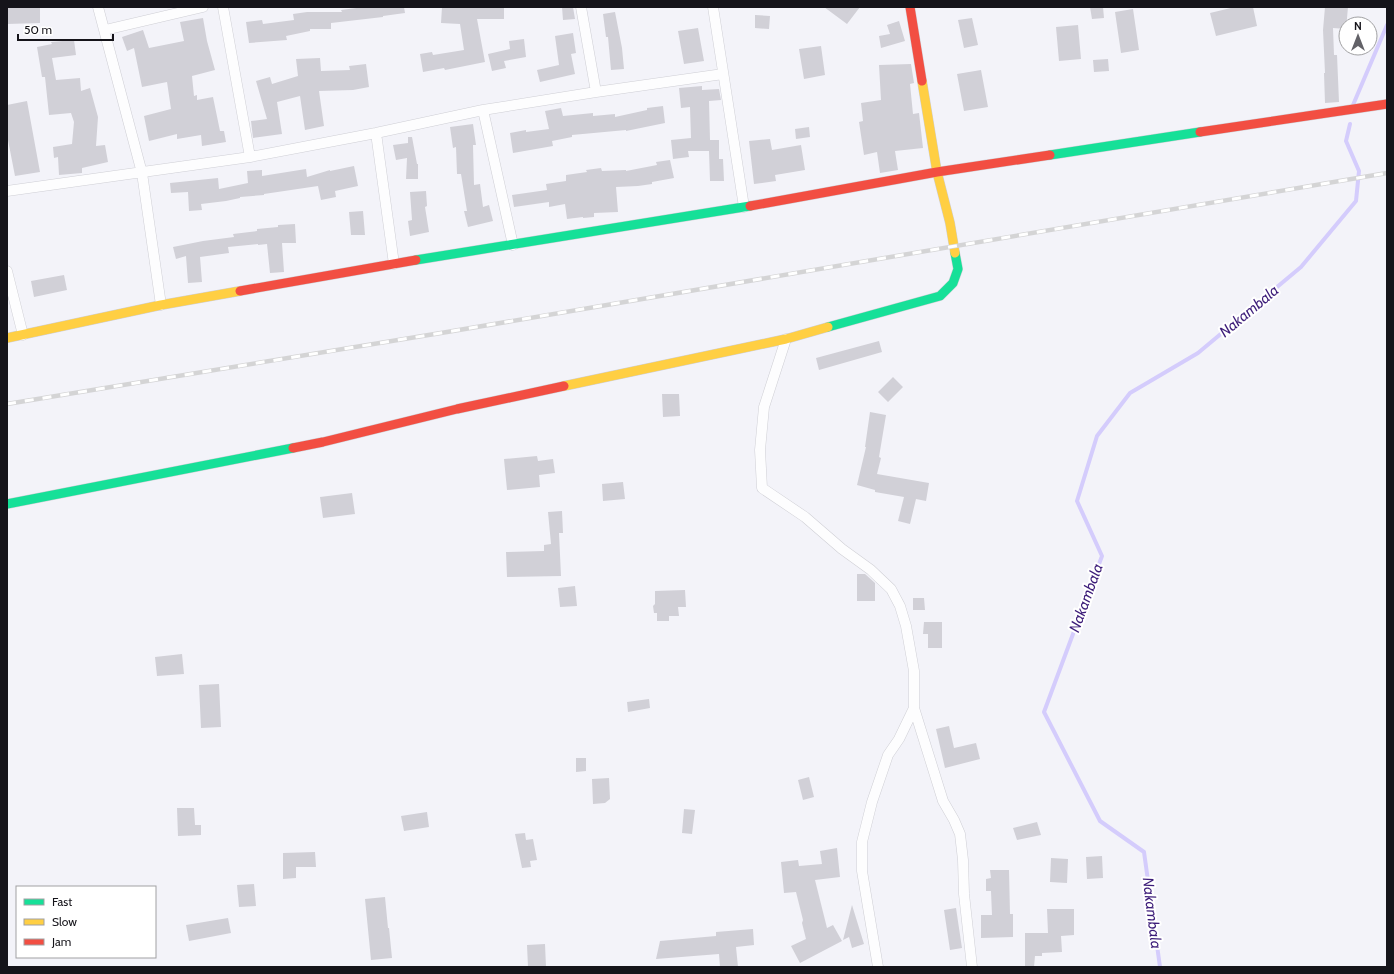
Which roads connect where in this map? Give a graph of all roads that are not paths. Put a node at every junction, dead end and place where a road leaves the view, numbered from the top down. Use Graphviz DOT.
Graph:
graph roads {
  1 [pos="98,7"];
  2 [pos="202,7"];
  3 [pos="223,7"];
  4 [pos="581,7"];
  5 [pos="713,7"];
  6 [pos="910,7"];
  7 [pos="105,30"];
  8 [pos="723,74"];
  9 [pos="596,92"];
  10 [pos="1387,104"];
  11 [pos="483,110"];
  12 [pos="376,133"];
  13 [pos="250,157"];
  14 [pos="937,172"];
  15 [pos="142,173"];
  16 [pos="7,191"];
  17 [pos="744,207"];
  18 [pos="513,245"];
  19 [pos="394,264"];
  20 [pos="7,271"];
  21 [pos="161,305"];
  22 [pos="23,335"];
  23 [pos="7,338"];
  24 [pos="786,339"];
  25 [pos="7,504"];
  26 [pos="914,708"];
  27 [pos="878,967"];
  28 [pos="972,967"];
  1 -- 7 [label="street"];
  2 -- 7 [label="street"];
  3 -- 13 [label="street"];
  4 -- 9 [label="street"];
  5 -- 8 [label="street"];
  6 -- 14 [label="street"];
  7 -- 15 [label="street"];
  8 -- 9 [label="street"];
  8 -- 17 [label="street"];
  9 -- 11 [label="street"];
  10 -- 14 [label="street"];
  11 -- 12 [label="street"];
  11 -- 18 [label="street"];
  12 -- 13 [label="street"];
  12 -- 19 [label="street"];
  13 -- 15 [label="street"];
  14 -- 17 [label="street"];
  14 -- 24 [label="street"];
  15 -- 16 [label="street"];
  15 -- 21 [label="street"];
  17 -- 18 [label="street"];
  18 -- 19 [label="street"];
  19 -- 21 [label="street"];
  20 -- 22 [label="street"];
  21 -- 22 [label="street"];
  22 -- 23 [label="street"];
  24 -- 25 [label="street"];
  24 -- 26 [label="street"];
  26 -- 27 [label="street"];
  26 -- 28 [label="street"];
}
